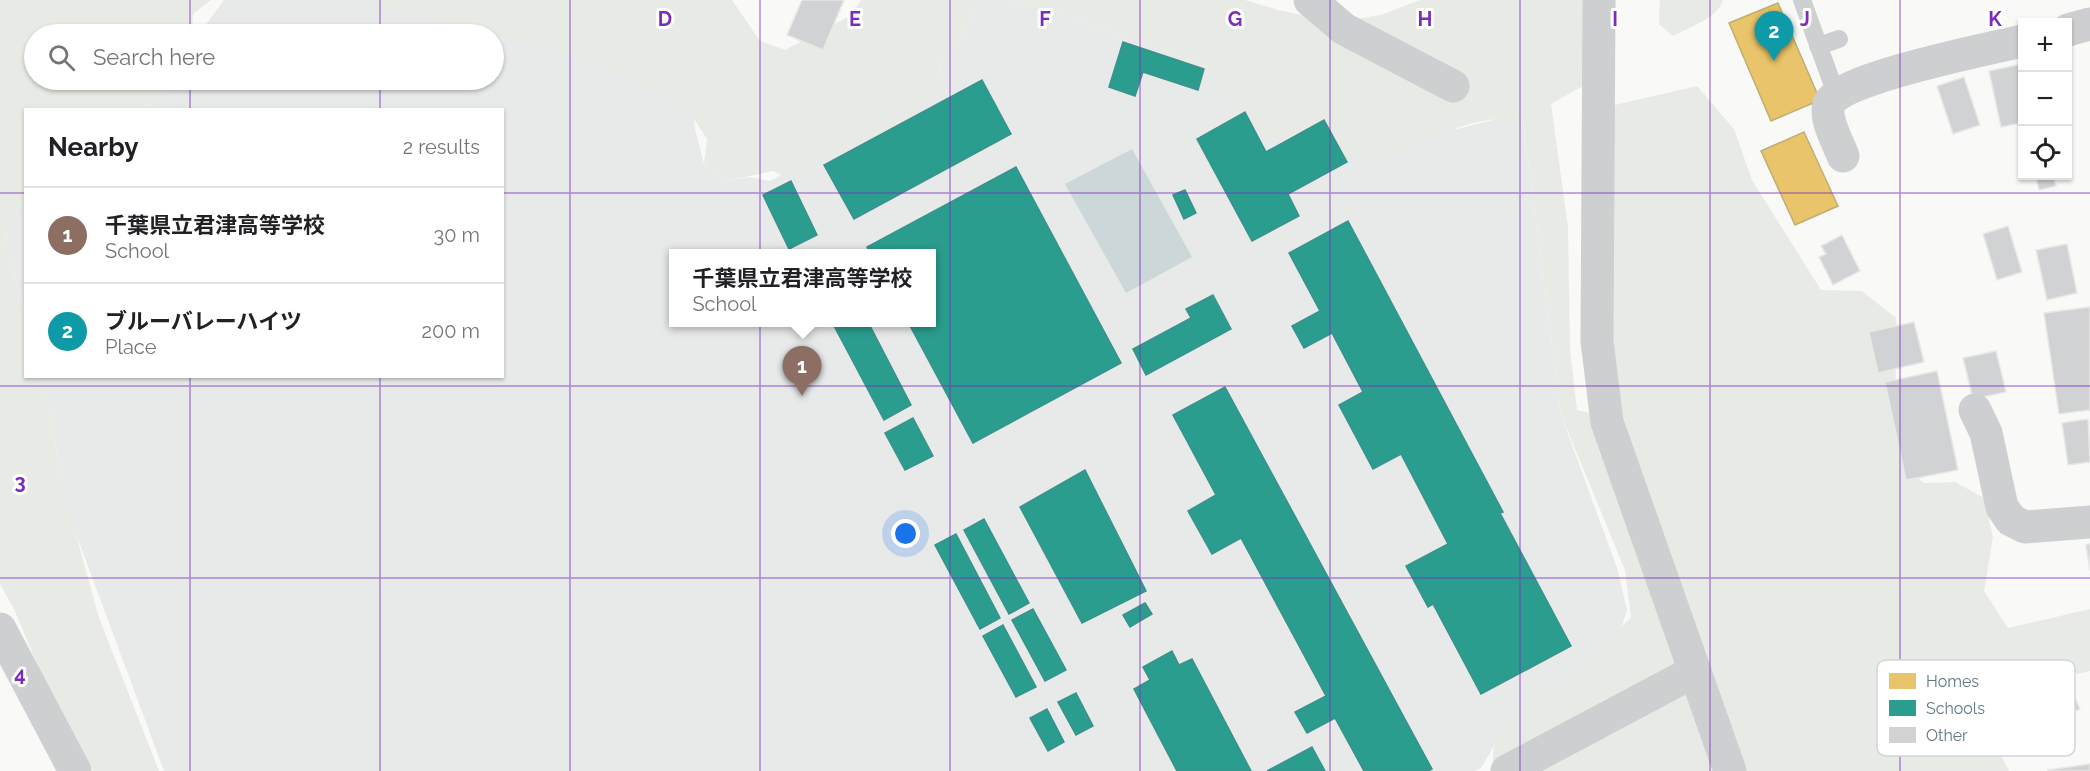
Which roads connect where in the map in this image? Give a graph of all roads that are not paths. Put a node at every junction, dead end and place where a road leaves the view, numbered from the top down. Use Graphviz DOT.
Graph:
graph roads {
  1 [pos="1310,0"];
  2 [pos="1342,0"];
  3 [pos="1347,0"];
  4 [pos="1599,0"];
  5 [pos="1801,1"];
  6 [pos="2090,24"];
  7 [pos="2072,29"];
  8 [pos="1839,39"];
  9 [pos="2018,42"];
  10 [pos="1818,46"];
  11 [pos="1453,86"];
  12 [pos="1836,94"];
  13 [pos="1843,156"];
  14 [pos="1975,410"];
  15 [pos="2090,522"];
  16 [pos="0,629"];
  17 [pos="1695,671"];
  18 [pos="75,771"];
  19 [pos="1507,771"];
  20 [pos="1730,771"];
  1 -- 11 [label="street"];
  2 -- 3 [label="street"];
  4 -- 17 [label="street"];
  5 -- 10 [label="lane"];
  6 -- 7 [label="street"];
  8 -- 10 [label="lane"];
  9 -- 12 [label="street"];
  10 -- 12 [label="lane"];
  12 -- 13 [label="street"];
  14 -- 15 [label="street"];
  16 -- 18 [label="street"];
  17 -- 19 [label="street"];
  17 -- 20 [label="street"];
}
